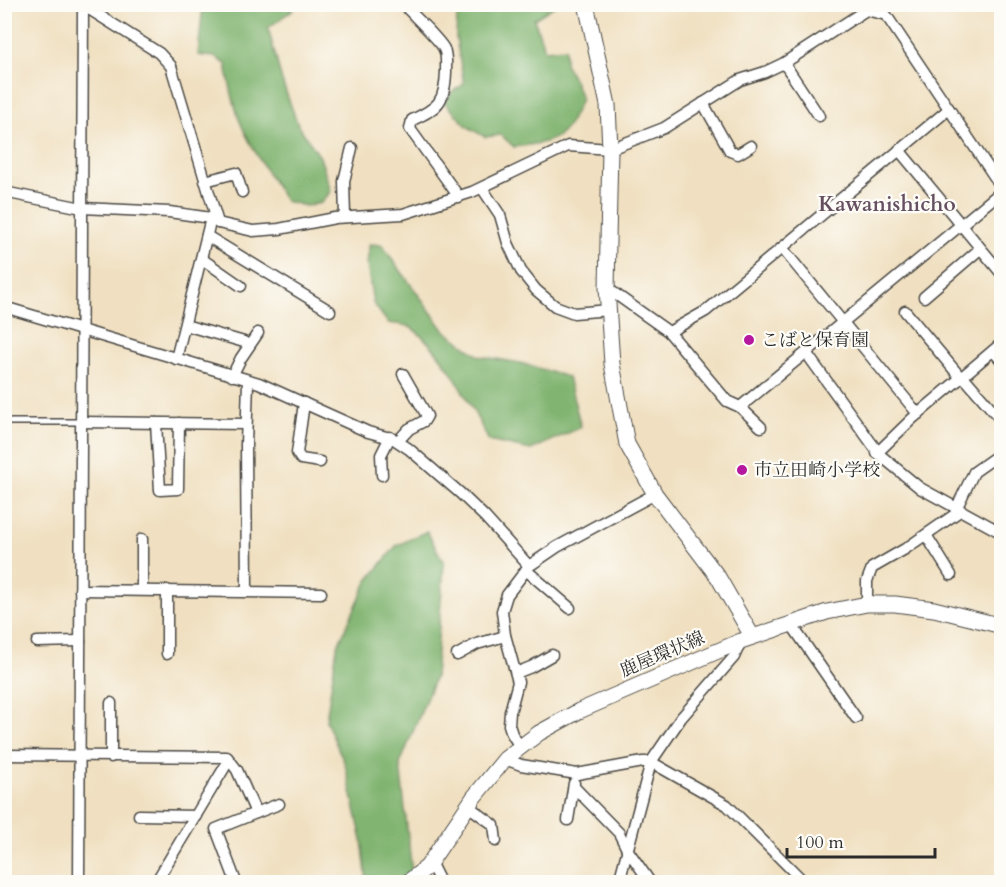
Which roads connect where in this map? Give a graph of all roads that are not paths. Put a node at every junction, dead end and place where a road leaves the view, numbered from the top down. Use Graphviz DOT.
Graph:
graph roads {
  1 [pos="403,4"];
  2 [pos="586,4"];
  3 [pos="82,5"];
  4 [pos="866,7"];
  5 [pos="784,63"];
  6 [pos="703,103"];
  7 [pos="949,109"];
  8 [pos="819,116"];
  9 [pos="751,146"];
  10 [pos="352,148"];
  11 [pos="610,149"];
  12 [pos="899,150"];
  13 [pos="205,181"];
  14 [pos="482,188"];
  15 [pos="1002,189"];
  16 [pos="4,192"];
  17 [pos="242,192"];
  18 [pos="459,197"];
  19 [pos="82,208"];
  20 [pos="345,217"];
  21 [pos="214,220"];
  22 [pos="960,225"];
  23 [pos="207,236"];
  24 [pos="782,248"];
  25 [pos="981,249"];
  26 [pos="201,258"];
  27 [pos="1002,274"];
  28 [pos="241,286"];
  29 [pos="607,288"];
  30 [pos="924,297"];
  31 [pos="4,307"];
  32 [pos="609,310"];
  33 [pos="330,311"];
  34 [pos="905,311"];
  35 [pos="843,323"];
  36 [pos="185,325"];
  37 [pos="81,331"];
  38 [pos="669,332"];
  39 [pos="258,333"];
  40 [pos="244,342"];
  41 [pos="997,347"];
  42 [pos="807,354"];
  43 [pos="176,359"];
  44 [pos="1002,361"];
  45 [pos="403,374"];
  46 [pos="232,376"];
  47 [pos="962,377"];
  48 [pos="248,381"];
  49 [pos="304,403"];
  50 [pos="740,407"];
  51 [pos="918,414"];
  52 [pos="1002,421"];
  53 [pos="4,422"];
  54 [pos="81,422"];
  55 [pos="156,423"];
  56 [pos="179,423"];
  57 [pos="246,424"];
  58 [pos="761,427"];
  59 [pos="394,439"];
  60 [pos="877,453"];
  61 [pos="1001,453"];
  62 [pos="320,462"];
  63 [pos="382,475"];
  64 [pos="655,494"];
  65 [pos="958,510"];
  66 [pos="1002,533"];
  67 [pos="926,535"];
  68 [pos="142,539"];
  69 [pos="528,568"];
  70 [pos="951,575"];
  71 [pos="80,590"];
  72 [pos="142,590"];
  73 [pos="167,590"];
  74 [pos="247,591"];
  75 [pos="321,593"];
  76 [pos="867,604"];
  77 [pos="570,608"];
  78 [pos="790,624"];
  79 [pos="1002,626"];
  80 [pos="505,636"];
  81 [pos="747,639"];
  82 [pos="80,641"];
  83 [pos="37,642"];
  84 [pos="167,654"];
  85 [pos="458,655"];
  86 [pos="552,655"];
  87 [pos="516,673"];
  88 [pos="111,703"];
  89 [pos="856,718"];
  90 [pos="519,747"];
  91 [pos="4,755"];
  92 [pos="78,757"];
  93 [pos="111,757"];
  94 [pos="505,759"];
  95 [pos="229,760"];
  96 [pos="651,762"];
  97 [pos="573,774"];
  98 [pos="575,788"];
  99 [pos="279,804"];
  100 [pos="468,806"];
  101 [pos="256,813"];
  102 [pos="139,815"];
  103 [pos="196,816"];
  104 [pos="568,820"];
  105 [pos="496,841"];
  106 [pos="627,849"];
  107 [pos="430,862"];
  108 [pos="79,882"];
  109 [pos="156,882"];
  110 [pos="236,882"];
  111 [pos="408,882"];
  112 [pos="440,882"];
  113 [pos="619,882"];
  114 [pos="650,882"];
  115 [pos="804,882"];
  1 -- 18 [label="street"];
  2 -- 11 [label="main road"];
  3 -- 13 [label="street"];
  3 -- 19 [label="street"];
  4 -- 5 [label="street"];
  4 -- 7 [label="street"];
  5 -- 6 [label="street"];
  5 -- 8 [label="street"];
  6 -- 9 [label="street"];
  6 -- 11 [label="street"];
  7 -- 12 [label="street"];
  7 -- 15 [label="street"];
  10 -- 20 [label="street"];
  11 -- 14 [label="street"];
  11 -- 29 [label="main road"];
  12 -- 22 [label="street"];
  12 -- 24 [label="street"];
  13 -- 17 [label="street"];
  13 -- 21 [label="street"];
  14 -- 18 [label="street"];
  14 -- 32 [label="street"];
  15 -- 22 [label="street"];
  16 -- 19 [label="street"];
  18 -- 20 [label="street"];
  19 -- 21 [label="street"];
  19 -- 37 [label="street"];
  20 -- 21 [label="street"];
  21 -- 23 [label="street"];
  22 -- 25 [label="street"];
  22 -- 35 [label="street"];
  23 -- 26 [label="street"];
  23 -- 33 [label="street"];
  24 -- 35 [label="street"];
  24 -- 38 [label="street"];
  25 -- 27 [label="street"];
  25 -- 30 [label="street"];
  26 -- 28 [label="street"];
  26 -- 36 [label="street"];
  29 -- 32 [label="main road"];
  29 -- 38 [label="street"];
  31 -- 37 [label="street"];
  32 -- 64 [label="main road"];
  34 -- 47 [label="street"];
  35 -- 42 [label="street"];
  35 -- 51 [label="street"];
  36 -- 40 [label="street"];
  36 -- 43 [label="street"];
  37 -- 43 [label="street"];
  37 -- 54 [label="street"];
  38 -- 50 [label="street"];
  39 -- 46 [label="street"];
  41 -- 44 [label="street"];
  41 -- 47 [label="street"];
  42 -- 50 [label="street"];
  42 -- 60 [label="street"];
  43 -- 46 [label="street"];
  45 -- 59 [label="street"];
  46 -- 48 [label="street"];
  47 -- 51 [label="street"];
  47 -- 52 [label="street"];
  48 -- 49 [label="street"];
  48 -- 57 [label="street"];
  49 -- 59 [label="street"];
  49 -- 62 [label="street"];
  50 -- 58 [label="street"];
  51 -- 60 [label="street"];
  53 -- 54 [label="lane"];
  54 -- 55 [label="street"];
  54 -- 71 [label="street"];
  55 -- 56 [label="street"];
  55 -- 56 [label="street"];
  56 -- 57 [label="street"];
  57 -- 74 [label="street"];
  59 -- 63 [label="street"];
  59 -- 69 [label="street"];
  60 -- 65 [label="street"];
  61 -- 65 [label="street"];
  64 -- 69 [label="street"];
  64 -- 81 [label="main road"];
  65 -- 66 [label="street"];
  65 -- 67 [label="street"];
  67 -- 70 [label="street"];
  67 -- 76 [label="street"];
  68 -- 72 [label="street"];
  69 -- 77 [label="street"];
  69 -- 80 [label="street"];
  71 -- 72 [label="street"];
  71 -- 82 [label="street"];
  72 -- 73 [label="street"];
  73 -- 74 [label="street"];
  73 -- 84 [label="street"];
  74 -- 75 [label="street"];
  76 -- 78 [label="main road, 鹿屋環状線"];
  76 -- 79 [label="main road, 鹿屋環状線"];
  78 -- 81 [label="main road, 鹿屋環状線"];
  78 -- 89 [label="street"];
  80 -- 85 [label="street"];
  80 -- 87 [label="street"];
  81 -- 90 [label="main road, 鹿屋環状線"];
  81 -- 96 [label="street"];
  82 -- 83 [label="street"];
  82 -- 92 [label="street"];
  86 -- 87 [label="street"];
  87 -- 90 [label="street"];
  88 -- 93 [label="street"];
  90 -- 94 [label="main road, 鹿屋環状線"];
  91 -- 92 [label="street"];
  92 -- 93 [label="street"];
  92 -- 108 [label="street"];
  93 -- 95 [label="street"];
  94 -- 97 [label="street"];
  94 -- 100 [label="main road, 鹿屋環状線"];
  95 -- 101 [label="street"];
  95 -- 103 [label="street"];
  96 -- 97 [label="street"];
  96 -- 106 [label="street"];
  96 -- 115 [label="street"];
  97 -- 98 [label="street"];
  98 -- 104 [label="street"];
  98 -- 106 [label="street"];
  99 -- 101 [label="street"];
  100 -- 105 [label="street"];
  100 -- 107 [label="main road, 鹿屋環状線"];
  101 -- 110 [label="street"];
  102 -- 103 [label="street"];
  103 -- 109 [label="street"];
  106 -- 113 [label="street"];
  106 -- 114 [label="street"];
  107 -- 111 [label="main road, 鹿屋環状線"];
  107 -- 112 [label="street"];
}
